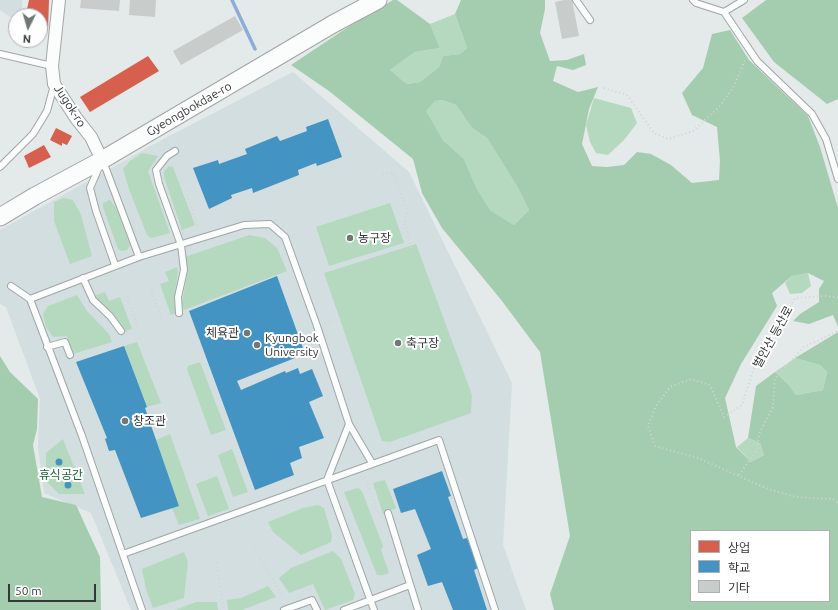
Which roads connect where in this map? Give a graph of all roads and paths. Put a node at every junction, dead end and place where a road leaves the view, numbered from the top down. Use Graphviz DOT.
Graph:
graph roads {
  1 [pos="59,0"];
  2 [pos="378,0"];
  3 [pos="576,0"];
  4 [pos="693,0"];
  5 [pos="744,0"];
  6 [pos="724,12"];
  7 [pos="590,20"];
  8 [pos="749,51"];
  9 [pos="0,54"];
  10 [pos="52,66"];
  11 [pos="54,84"];
  12 [pos="604,88"];
  13 [pos="175,151"];
  14 [pos="102,160"];
  15 [pos="0,167"];
  16 [pos="383,174"];
  17 [pos="838,179"];
  18 [pos="186,191"];
  19 [pos="0,217"];
  20 [pos="198,227"];
  21 [pos="181,245"];
  22 [pos="412,249"];
  23 [pos="139,257"];
  24 [pos="115,265"];
  25 [pos="83,278"];
  26 [pos="11,286"];
  27 [pos="150,288"];
  28 [pos="126,296"];
  29 [pos="838,297"];
  30 [pos="30,299"];
  31 [pos="179,313"];
  32 [pos="344,318"];
  33 [pos="162,319"];
  34 [pos="317,326"];
  35 [pos="138,327"];
  36 [pos="838,330"];
  37 [pos="121,331"];
  38 [pos="47,347"];
  39 [pos="70,355"];
  40 [pos="348,424"];
  41 [pos="372,463"];
  42 [pos="361,467"];
  43 [pos="738,475"];
  44 [pos="328,480"];
  45 [pos="838,504"];
  46 [pos="388,513"];
  47 [pos="254,548"];
  48 [pos="123,554"];
  49 [pos="216,563"];
  50 [pos="410,585"];
  51 [pos="282,595"];
  52 [pos="370,599"];
  53 [pos="142,610"];
  54 [pos="224,610"];
  55 [pos="284,610"];
  56 [pos="317,610"];
  57 [pos="344,610"];
  58 [pos="374,610"];
  59 [pos="418,610"];
  60 [pos="495,610"];
  1 -- 10 [label="street, Jugok-ro"];
  2 -- 14 [label="street, Gyeongbokdae-ro"];
  3 -- 7 [label="lane"];
  4 -- 6 [label="lane"];
  5 -- 6 [label="lane"];
  6 -- 8 [label="lane"];
  8 -- 12 [label="path"];
  8 -- 17 [label="lane"];
  9 -- 10 [label="lane"];
  10 -- 11 [label="street, Jugok-ro"];
  11 -- 14 [label="street, Jugok-ro"];
  11 -- 15 [label="lane"];
  13 -- 21 [label="lane"];
  14 -- 19 [label="street, Gyeongbokdae-ro"];
  14 -- 23 [label="lane"];
  14 -- 24 [label="lane"];
  16 -- 22 [label="path"];
  18 -- 20 [label="path"];
  21 -- 23 [label="lane"];
  21 -- 31 [label="lane"];
  21 -- 34 [label="lane"];
  23 -- 24 [label="lane"];
  24 -- 25 [label="lane"];
  25 -- 30 [label="lane"];
  25 -- 37 [label="lane"];
  26 -- 30 [label="lane"];
  27 -- 33 [label="path"];
  28 -- 35 [label="path"];
  29 -- 43 [label="path, 벌안산 등산로"];
  30 -- 38 [label="lane"];
  32 -- 34 [label="path"];
  34 -- 40 [label="lane"];
  36 -- 43 [label="path, 벌안산 등산로"];
  38 -- 39 [label="lane"];
  38 -- 48 [label="lane"];
  40 -- 41 [label="lane"];
  40 -- 44 [label="lane"];
  41 -- 42 [label="lane"];
  41 -- 60 [label="lane"];
  42 -- 44 [label="lane"];
  42 -- 46 [label="path"];
  43 -- 45 [label="path, 벌안산 등산로"];
  44 -- 48 [label="lane"];
  44 -- 52 [label="lane"];
  46 -- 50 [label="lane"];
  47 -- 51 [label="path"];
  48 -- 53 [label="lane"];
  49 -- 54 [label="path"];
  50 -- 52 [label="lane"];
  50 -- 59 [label="lane"];
  52 -- 57 [label="lane"];
  52 -- 58 [label="lane"];
  55 -- 56 [label="lane"];
}
